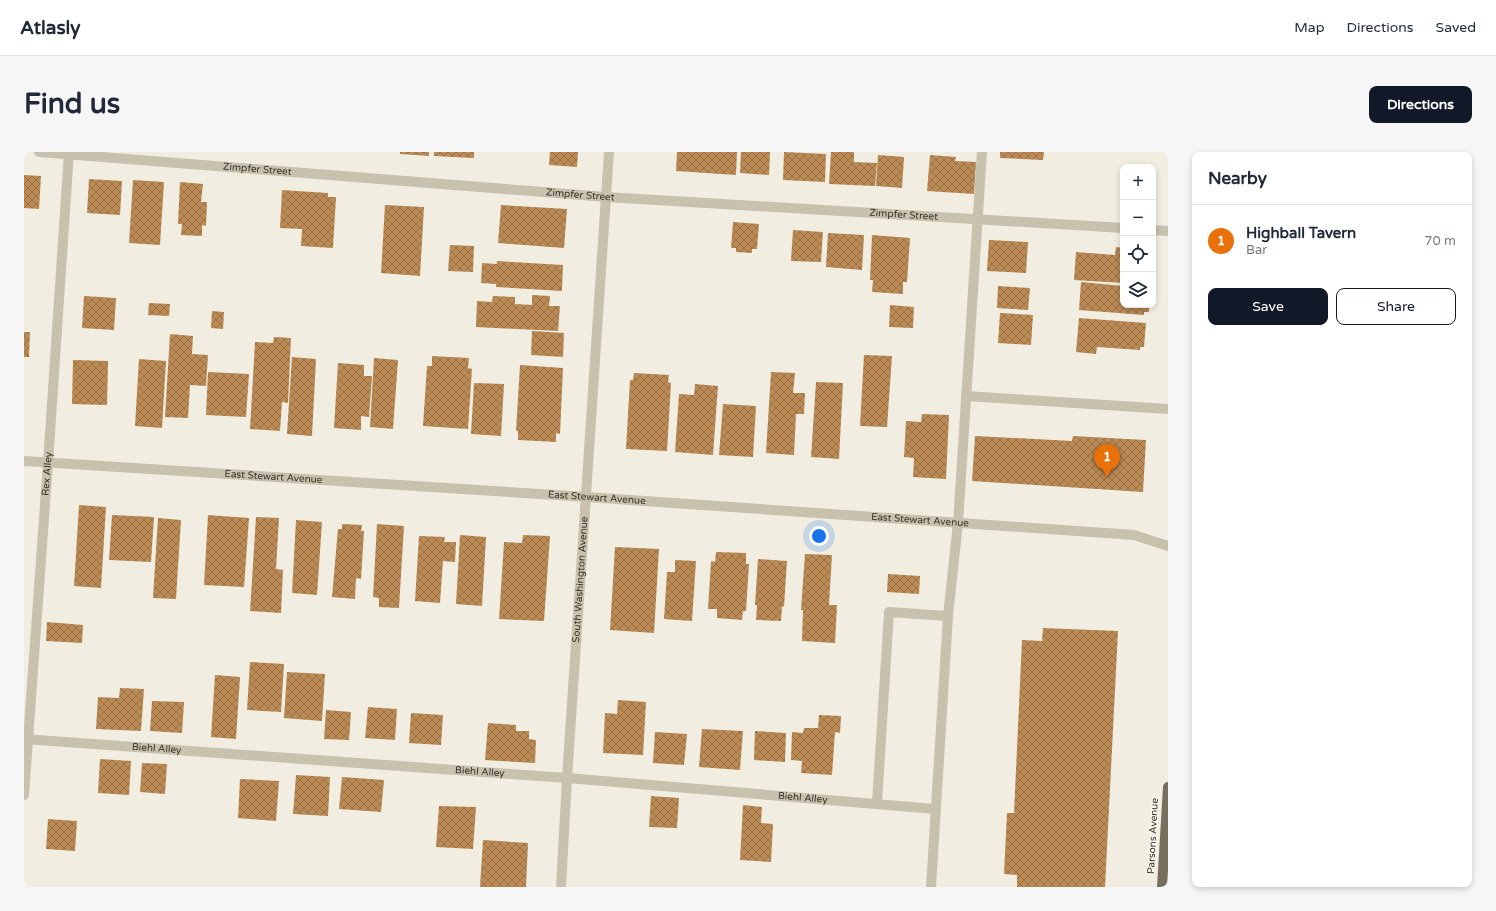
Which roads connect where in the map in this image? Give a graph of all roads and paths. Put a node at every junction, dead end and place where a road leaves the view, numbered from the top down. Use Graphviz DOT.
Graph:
graph roads {
  1 [pos="39,152"];
  2 [pos="609,152"];
  3 [pos="982,152"];
  4 [pos="69,153"];
  5 [pos="606,197"];
  6 [pos="977,219"];
  7 [pos="1120,228"];
  8 [pos="1156,230"];
  9 [pos="1168,231"];
  10 [pos="966,396"];
  11 [pos="1168,409"];
  12 [pos="24,461"];
  13 [pos="48,463"];
  14 [pos="587,496"];
  15 [pos="958,523"];
  16 [pos="1168,546"];
  17 [pos="948,616"];
  18 [pos="26,740"];
  19 [pos="567,778"];
  20 [pos="1168,787"];
  21 [pos="24,795"];
  22 [pos="877,803"];
  23 [pos="935,809"];
  24 [pos="561,887"];
  25 [pos="931,887"];
  26 [pos="1162,887"];
  1 -- 4 [label="street, Zimpfer Street"];
  2 -- 5 [label="street, South Washington Avenue"];
  3 -- 6 [label="street"];
  4 -- 5 [label="street, Zimpfer Street"];
  4 -- 13 [label="street, Rex Alley"];
  5 -- 6 [label="street, Zimpfer Street"];
  5 -- 14 [label="street, South Washington Avenue"];
  6 -- 7 [label="street, Zimpfer Street"];
  6 -- 10 [label="street"];
  8 -- 9 [label="street"];
  10 -- 11 [label="street"];
  10 -- 15 [label="street"];
  12 -- 13 [label="street, East Stewart Avenue"];
  13 -- 14 [label="street, East Stewart Avenue"];
  13 -- 18 [label="street, Rex Alley"];
  14 -- 15 [label="street, East Stewart Avenue"];
  14 -- 19 [label="street, South Washington Avenue"];
  15 -- 16 [label="street, East Stewart Avenue"];
  15 -- 17 [label="street"];
  17 -- 22 [label="street"];
  17 -- 23 [label="street"];
  18 -- 19 [label="street, Biehl Alley"];
  18 -- 21 [label="street, Rex Alley"];
  19 -- 22 [label="street, Biehl Alley"];
  19 -- 24 [label="street, South Washington Avenue"];
  20 -- 26 [label="main road, Parsons Avenue"];
  22 -- 23 [label="street, Biehl Alley"];
  23 -- 25 [label="street"];
}
